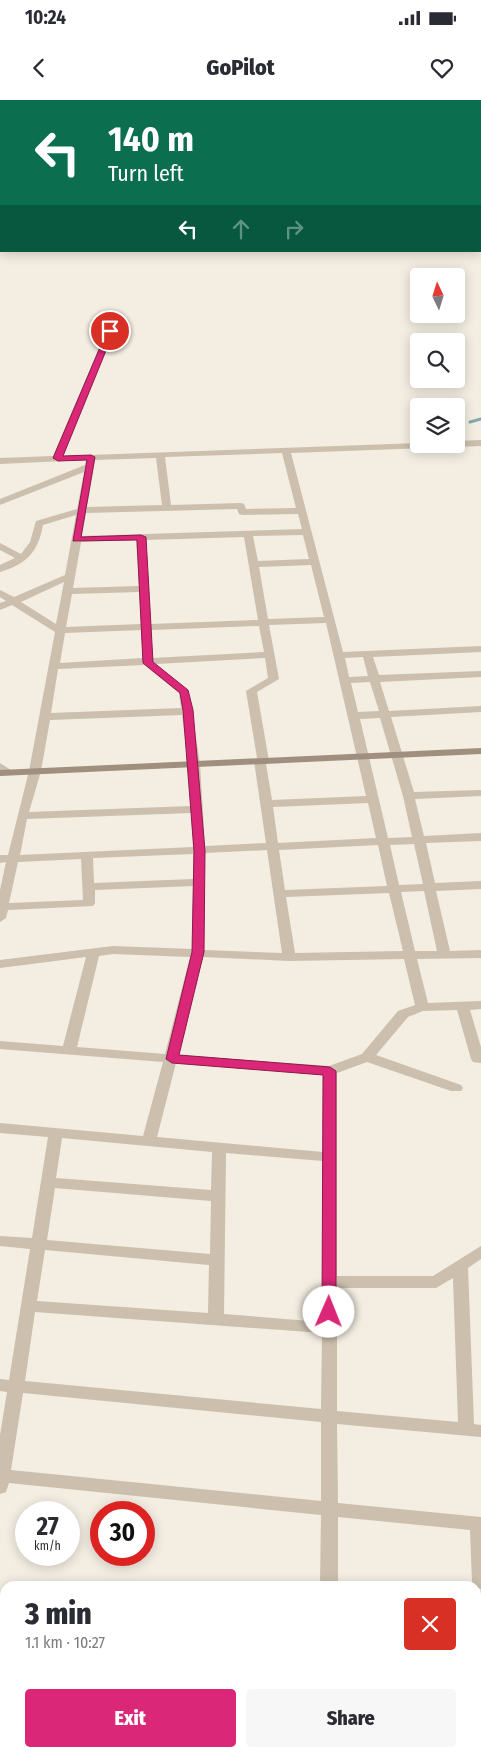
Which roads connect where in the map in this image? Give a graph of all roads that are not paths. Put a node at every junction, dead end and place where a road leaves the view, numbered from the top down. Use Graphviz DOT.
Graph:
graph roads {
  1 [pos="114,324"];
  2 [pos="481,443"];
  3 [pos="465,444"];
  4 [pos="410,446"];
  5 [pos="286,450"];
  6 [pos="160,455"];
  7 [pos="58,458"];
  8 [pos="14,460"];
  9 [pos="0,461"];
  10 [pos="90,462"];
  11 [pos="0,466"];
  12 [pos="0,502"];
  13 [pos="167,508"];
  14 [pos="82,510"];
  15 [pos="302,511"];
  16 [pos="307,532"];
  17 [pos="248,534"];
  18 [pos="141,537"];
  19 [pos="76,539"];
  20 [pos="0,546"];
  21 [pos="23,559"];
  22 [pos="315,562"];
  23 [pos="254,564"];
  24 [pos="0,569"];
  25 [pos="70,576"];
  26 [pos="143,589"];
  27 [pos="67,591"];
  28 [pos="0,593"];
  29 [pos="15,601"];
  30 [pos="0,607"];
  31 [pos="330,620"];
  32 [pos="265,622"];
  33 [pos="146,627"];
  34 [pos="59,630"];
  35 [pos="481,649"];
  36 [pos="367,654"];
  37 [pos="270,655"];
  38 [pos="339,655"];
  39 [pos="148,663"];
  40 [pos="53,666"];
  41 [pos="481,674"];
  42 [pos="375,678"];
  43 [pos="345,680"];
  44 [pos="481,709"];
  45 [pos="188,710"];
  46 [pos="385,714"];
  47 [pos="354,716"];
  48 [pos="44,717"];
  49 [pos="481,751"];
  50 [pos="397,755"];
  51 [pos="363,757"];
  52 [pos="261,761"];
  53 [pos="194,764"];
  54 [pos="3,770"];
  55 [pos="35,771"];
  56 [pos="481,793"];
  57 [pos="409,796"];
  58 [pos="373,799"];
  59 [pos="266,804"];
  60 [pos="196,808"];
  61 [pos="22,816"];
  62 [pos="481,837"];
  63 [pos="419,839"];
  64 [pos="383,840"];
  65 [pos="273,846"];
  66 [pos="199,851"];
  67 [pos="87,855"];
  68 [pos="13,858"];
  69 [pos="0,859"];
  70 [pos="199,882"];
  71 [pos="481,885"];
  72 [pos="88,887"];
  73 [pos="430,887"];
  74 [pos="394,889"];
  75 [pos="280,894"];
  76 [pos="1,911"];
  77 [pos="198,952"];
  78 [pos="93,953"];
  79 [pos="481,954"];
  80 [pos="445,956"];
  81 [pos="289,957"];
  82 [pos="410,957"];
  83 [pos="0,964"];
  84 [pos="481,1005"];
  85 [pos="462,1006"];
  86 [pos="422,1007"];
  87 [pos="0,1045"];
  88 [pos="69,1050"];
  89 [pos="367,1057"];
  90 [pos="172,1059"];
  91 [pos="478,1059"];
  92 [pos="330,1071"];
  93 [pos="456,1088"];
  94 [pos="0,1128"];
  95 [pos="56,1133"];
  96 [pos="149,1141"];
  97 [pos="219,1147"];
  98 [pos="329,1157"];
  99 [pos="48,1182"];
  100 [pos="218,1196"];
  101 [pos="0,1241"];
  102 [pos="38,1244"];
  103 [pos="481,1250"];
  104 [pos="217,1260"];
  105 [pos="460,1265"];
  106 [pos="330,1282"];
  107 [pos="29,1306"];
  108 [pos="216,1319"];
  109 [pos="329,1328"];
  110 [pos="8,1385"];
  111 [pos="330,1418"];
  112 [pos="474,1430"];
  113 [pos="1,1481"];
  114 [pos="328,1510"];
  115 [pos="479,1524"];
  116 [pos="329,1581"];
  117 [pos="481,1581"];
  1 -- 7 [label="street"];
  2 -- 3 [label="street"];
  4 -- 5 [label="street"];
  5 -- 6 [label="street"];
  5 -- 15 [label="street"];
  6 -- 10 [label="street"];
  6 -- 13 [label="street"];
  7 -- 8 [label="street"];
  7 -- 10 [label="street"];
  8 -- 9 [label="street"];
  8 -- 11 [label="street"];
  10 -- 12 [label="street"];
  10 -- 14 [label="street"];
  13 -- 14 [label="street"];
  13 -- 15 [label="street"];
  14 -- 19 [label="street"];
  14 -- 21 [label="street"];
  15 -- 16 [label="street"];
  16 -- 17 [label="street"];
  16 -- 22 [label="street"];
  17 -- 18 [label="street"];
  17 -- 23 [label="street"];
  18 -- 19 [label="street"];
  18 -- 26 [label="street"];
  19 -- 25 [label="street"];
  20 -- 21 [label="street"];
  21 -- 24 [label="street"];
  22 -- 23 [label="street"];
  22 -- 31 [label="street"];
  23 -- 32 [label="street"];
  25 -- 27 [label="street"];
  25 -- 29 [label="street"];
  26 -- 27 [label="street"];
  26 -- 33 [label="street"];
  27 -- 34 [label="street"];
  28 -- 29 [label="street"];
  29 -- 30 [label="street"];
  29 -- 34 [label="street"];
  31 -- 32 [label="street"];
  31 -- 38 [label="street"];
  32 -- 33 [label="street"];
  32 -- 37 [label="street"];
  33 -- 34 [label="street"];
  33 -- 39 [label="street"];
  34 -- 40 [label="street"];
  35 -- 36 [label="street"];
  36 -- 38 [label="street"];
  36 -- 42 [label="street"];
  37 -- 39 [label="street"];
  37 -- 52 [label="street"];
  38 -- 43 [label="street"];
  39 -- 40 [label="street"];
  39 -- 45 [label="street"];
  40 -- 48 [label="street"];
  41 -- 42 [label="street"];
  42 -- 43 [label="street"];
  42 -- 46 [label="street"];
  43 -- 47 [label="street"];
  44 -- 46 [label="street"];
  45 -- 48 [label="street"];
  45 -- 53 [label="street"];
  46 -- 47 [label="street"];
  46 -- 50 [label="street"];
  47 -- 51 [label="street"];
  48 -- 55 [label="street"];
  49 -- 50 [label="street"];
  50 -- 51 [label="street"];
  50 -- 57 [label="street"];
  51 -- 52 [label="street"];
  51 -- 58 [label="street"];
  52 -- 53 [label="street"];
  52 -- 59 [label="street"];
  53 -- 55 [label="street"];
  53 -- 60 [label="street"];
  54 -- 55 [label="street"];
  55 -- 61 [label="street"];
  56 -- 57 [label="street"];
  57 -- 63 [label="street"];
  58 -- 59 [label="street"];
  58 -- 64 [label="street"];
  59 -- 65 [label="street"];
  60 -- 61 [label="street"];
  60 -- 66 [label="street"];
  61 -- 68 [label="street"];
  62 -- 63 [label="street"];
  63 -- 64 [label="street"];
  63 -- 73 [label="street"];
  64 -- 65 [label="street"];
  64 -- 74 [label="street"];
  65 -- 66 [label="street"];
  65 -- 75 [label="street"];
  66 -- 67 [label="street"];
  66 -- 70 [label="street"];
  67 -- 68 [label="street"];
  67 -- 72 [label="street"];
  68 -- 69 [label="street"];
  68 -- 76 [label="street"];
  70 -- 72 [label="street"];
  70 -- 77 [label="street"];
  71 -- 73 [label="street"];
  72 -- 76 [label="street"];
  73 -- 74 [label="street"];
  73 -- 80 [label="street"];
  74 -- 75 [label="street"];
  74 -- 82 [label="street"];
  75 -- 81 [label="street"];
  77 -- 78 [label="street"];
  77 -- 81 [label="street"];
  77 -- 90 [label="street"];
  78 -- 83 [label="street"];
  78 -- 88 [label="street"];
  79 -- 80 [label="street"];
  80 -- 82 [label="street"];
  81 -- 82 [label="street"];
  82 -- 86 [label="street"];
  84 -- 85 [label="street"];
  85 -- 86 [label="street"];
  85 -- 91 [label="street"];
  86 -- 89 [label="street"];
  87 -- 88 [label="street"];
  88 -- 90 [label="street"];
  89 -- 92 [label="street"];
  89 -- 93 [label="street"];
  90 -- 92 [label="street"];
  90 -- 96 [label="street"];
  92 -- 98 [label="street"];
  94 -- 95 [label="street"];
  95 -- 96 [label="street"];
  95 -- 99 [label="street"];
  96 -- 97 [label="street"];
  97 -- 98 [label="street"];
  97 -- 100 [label="street"];
  98 -- 106 [label="street"];
  99 -- 100 [label="street"];
  99 -- 102 [label="street"];
  100 -- 104 [label="street"];
  101 -- 102 [label="street"];
  102 -- 104 [label="street"];
  102 -- 107 [label="street"];
  103 -- 105 [label="street"];
  104 -- 108 [label="street"];
  105 -- 106 [label="street"];
  105 -- 112 [label="street"];
  106 -- 109 [label="street"];
  107 -- 108 [label="street"];
  107 -- 110 [label="street"];
  108 -- 109 [label="street"];
  109 -- 111 [label="street"];
  110 -- 111 [label="street"];
  110 -- 113 [label="street"];
  111 -- 112 [label="street"];
  111 -- 114 [label="street"];
  113 -- 114 [label="street"];
  114 -- 115 [label="street"];
  114 -- 116 [label="street"];
  115 -- 117 [label="street"];
}
